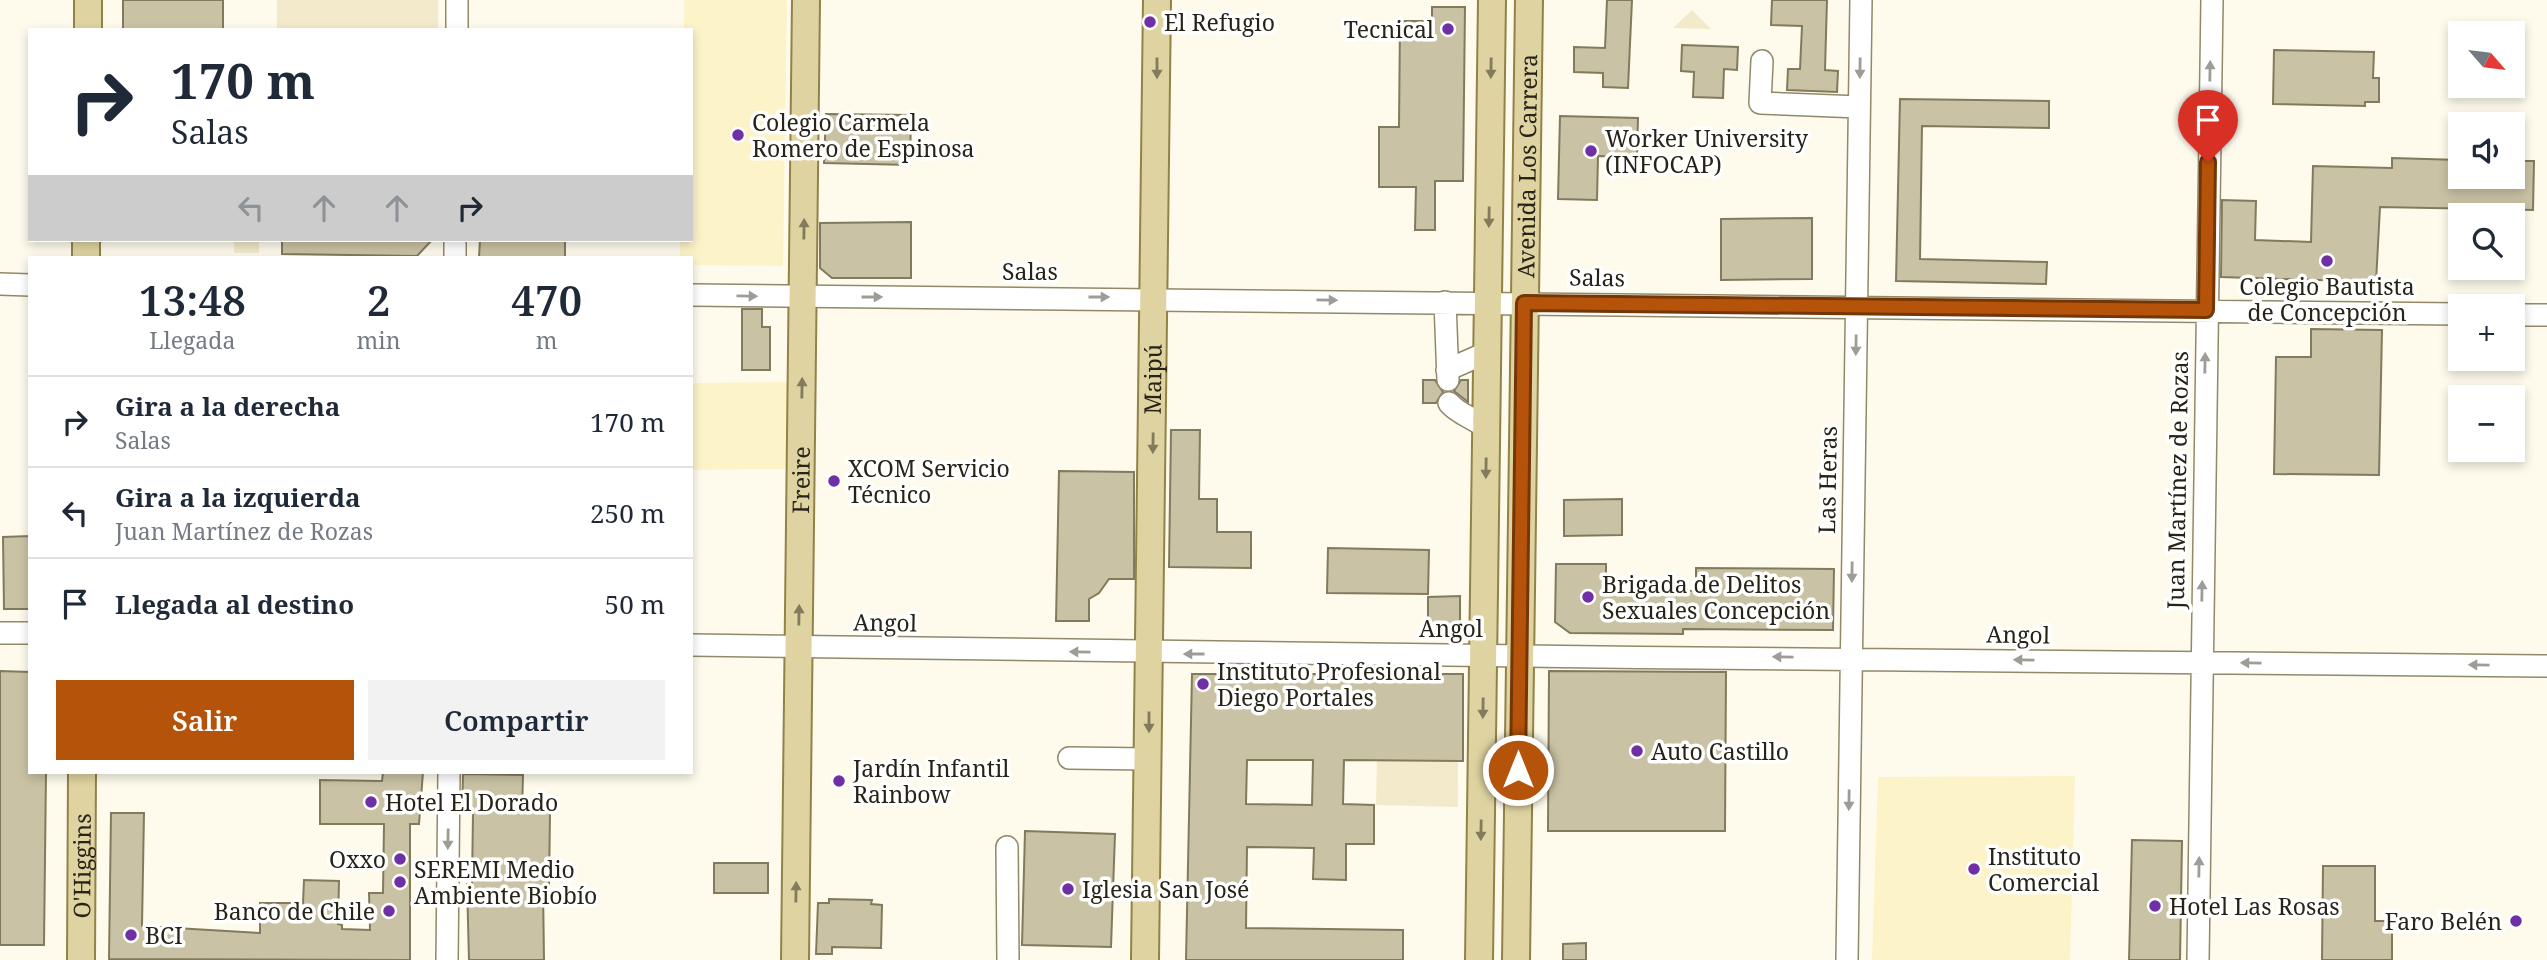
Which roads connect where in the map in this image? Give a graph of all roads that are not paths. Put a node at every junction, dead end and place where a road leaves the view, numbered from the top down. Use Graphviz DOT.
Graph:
graph roads {
  1 [pos="88,0"];
  2 [pos="457,0"];
  3 [pos="807,0"];
  4 [pos="1157,0"];
  5 [pos="1492,0"];
  6 [pos="1529,0"];
  7 [pos="1861,0"];
  8 [pos="2212,0"];
  9 [pos="88,28"];
  10 [pos="457,28"];
  11 [pos="1762,61"];
  12 [pos="1859,107"];
  13 [pos="0,284"];
  14 [pos="28,285"];
  15 [pos="693,295"];
  16 [pos="803,297"];
  17 [pos="1155,298"];
  18 [pos="1445,302"];
  19 [pos="1489,302"];
  20 [pos="1524,303"];
  21 [pos="1856,306"];
  22 [pos="2206,310"];
  23 [pos="2448,314"];
  24 [pos="2525,315"];
  25 [pos="2547,315"];
  26 [pos="1488,352"];
  27 [pos="1449,403"];
  28 [pos="1487,429"];
  29 [pos="0,633"];
  30 [pos="28,634"];
  31 [pos="693,645"];
  32 [pos="799,647"];
  33 [pos="1149,653"];
  34 [pos="1483,654"];
  35 [pos="1518,654"];
  36 [pos="1851,658"];
  37 [pos="2202,662"];
  38 [pos="2547,666"];
  39 [pos="1069,758"];
  40 [pos="1149,759"];
  41 [pos="82,774"];
  42 [pos="449,774"];
  43 [pos="1007,846"];
  44 [pos="80,960"];
  45 [pos="447,960"];
  46 [pos="795,960"];
  47 [pos="1009,960"];
  48 [pos="1145,960"];
  49 [pos="1479,960"];
  50 [pos="1516,960"];
  51 [pos="1847,960"];
  52 [pos="2198,960"];
  1 -- 9 [label="main road"];
  2 -- 10 [label="street"];
  16 -- 3 [label="main road, Freire, one-way"];
  4 -- 17 [label="main road, Maipú, one-way"];
  5 -- 19 [label="main road, Avenida Los Carrera, one-way"];
  6 -- 20 [label="main road, Avenida Los Carrera"];
  7 -- 12 [label="street, Las Heras, one-way"];
  22 -- 8 [label="street, Juan Martínez de Rozas, one-way"];
  11 -- 12 [label="street"];
  12 -- 21 [label="street, Las Heras"];
  13 -- 14 [label="street"];
  15 -- 16 [label="street, Salas, one-way"];
  16 -- 17 [label="street, Salas, one-way"];
  32 -- 16 [label="main road, Freire, one-way"];
  17 -- 18 [label="street, Salas, one-way"];
  17 -- 33 [label="main road, Maipú, one-way"];
  18 -- 19 [label="street, Salas"];
  18 -- 26 [label="street"];
  19 -- 20 [label="street, Salas"];
  19 -- 26 [label="main road, Avenida Los Carrera"];
  20 -- 21 [label="street, Salas"];
  20 -- 35 [label="main road, Avenida Los Carrera"];
  21 -- 22 [label="street, Salas"];
  21 -- 36 [label="street, Las Heras, one-way"];
  22 -- 23 [label="street, Salas"];
  37 -- 22 [label="street, Juan Martínez de Rozas, one-way"];
  24 -- 25 [label="street"];
  26 -- 28 [label="main road, Avenida Los Carrera"];
  27 -- 28 [label="street"];
  28 -- 34 [label="main road, Avenida Los Carrera, one-way"];
  29 -- 30 [label="street"];
  31 -- 32 [label="street, Angol"];
  33 -- 32 [label="street, Angol, one-way"];
  46 -- 32 [label="main road, Freire, one-way"];
  34 -- 33 [label="street, Angol, one-way"];
  33 -- 40 [label="main road, Maipú, one-way"];
  34 -- 35 [label="street, Angol"];
  34 -- 49 [label="main road, Avenida Los Carrera, one-way"];
  36 -- 35 [label="street, Angol, one-way"];
  35 -- 50 [label="main road, Avenida Los Carrera"];
  37 -- 36 [label="street, Angol, one-way"];
  36 -- 51 [label="street, Las Heras, one-way"];
  38 -- 37 [label="street, Angol, one-way"];
  52 -- 37 [label="street, Juan Martínez de Rozas, one-way"];
  39 -- 40 [label="street"];
  40 -- 48 [label="main road, Maipú"];
  41 -- 44 [label="main road, O'Higgins"];
  42 -- 45 [label="street, one-way"];
  43 -- 47 [label="street"];
}
